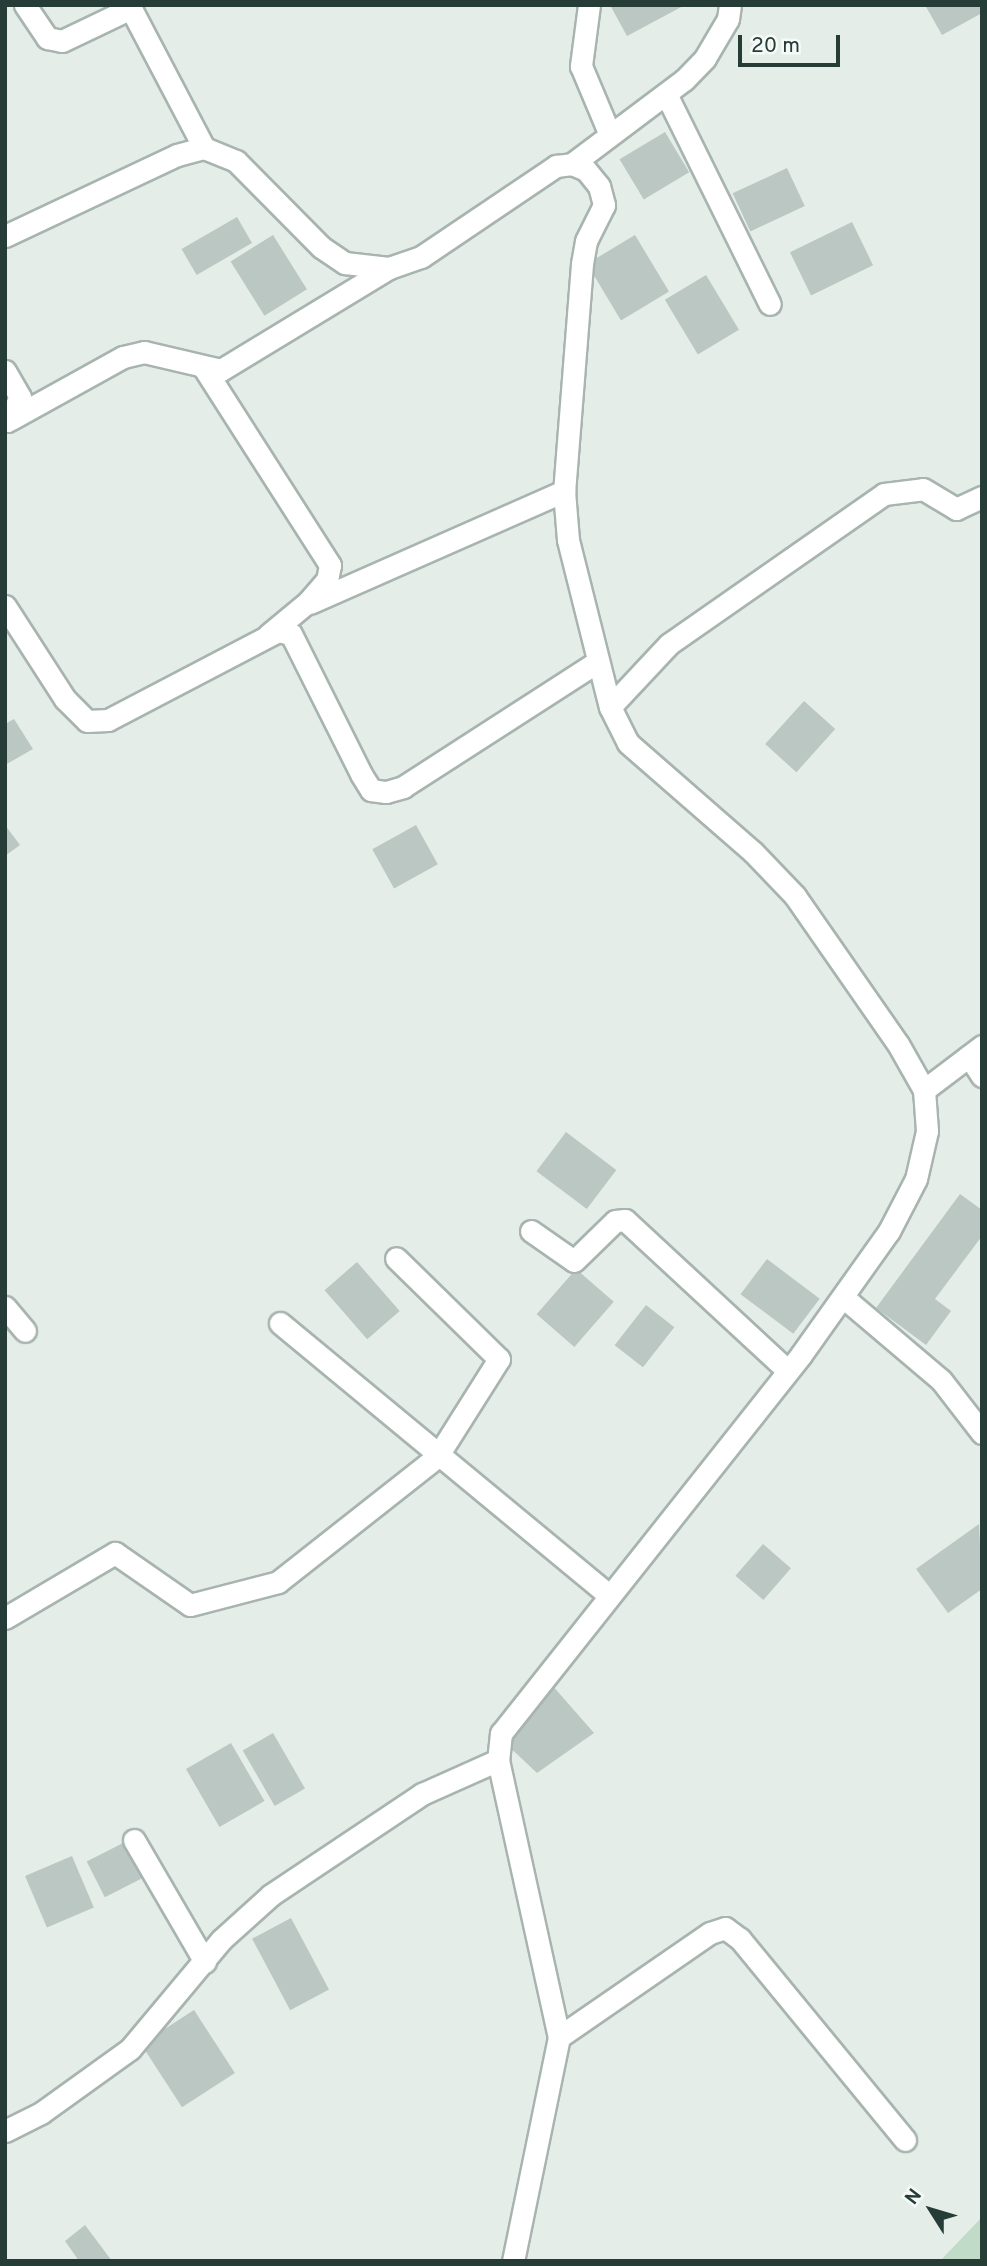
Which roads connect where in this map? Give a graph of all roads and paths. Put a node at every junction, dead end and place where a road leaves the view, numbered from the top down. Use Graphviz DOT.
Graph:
graph roads {
  1 [pos="25,5"];
  2 [pos="589,5"];
  3 [pos="730,5"];
  4 [pos="130,7"];
  5 [pos="666,94"];
  6 [pos="610,135"];
  7 [pos="204,148"];
  8 [pos="572,164"];
  9 [pos="5,236"];
  10 [pos="389,268"];
  11 [pos="770,304"];
  12 [pos="204,368"];
  13 [pos="5,371"];
  14 [pos="8,421"];
  15 [pos="564,491"];
  16 [pos="982,497"];
  17 [pos="5,606"];
  18 [pos="301,607"];
  19 [pos="267,636"];
  20 [pos="597,662"];
  21 [pos="610,707"];
  22 [pos="975,1051"];
  23 [pos="982,1076"];
  24 [pos="924,1090"];
  25 [pos="531,1231"];
  26 [pos="396,1258"];
  27 [pos="843,1297"];
  28 [pos="5,1307"];
  29 [pos="280,1323"];
  30 [pos="25,1331"];
  31 [pos="788,1371"];
  32 [pos="982,1433"];
  33 [pos="438,1457"];
  34 [pos="608,1595"];
  35 [pos="5,1618"];
  36 [pos="498,1760"];
  37 [pos="134,1840"];
  38 [pos="205,1962"];
  39 [pos="559,2037"];
  40 [pos="5,2131"];
  41 [pos="905,2140"];
  42 [pos="513,2261"];
  1 -- 4 [label="street"];
  2 -- 6 [label="street"];
  3 -- 5 [label="street"];
  4 -- 7 [label="street"];
  5 -- 6 [label="street"];
  5 -- 11 [label="street"];
  6 -- 8 [label="street"];
  7 -- 9 [label="street"];
  7 -- 10 [label="street"];
  8 -- 10 [label="street"];
  8 -- 15 [label="street"];
  10 -- 12 [label="street"];
  12 -- 14 [label="street"];
  12 -- 18 [label="street"];
  13 -- 14 [label="street"];
  15 -- 18 [label="street"];
  15 -- 20 [label="street"];
  16 -- 21 [label="street"];
  17 -- 19 [label="street"];
  18 -- 19 [label="street"];
  19 -- 20 [label="street"];
  20 -- 21 [label="street"];
  21 -- 24 [label="street"];
  22 -- 23 [label="street"];
  22 -- 24 [label="street"];
  24 -- 27 [label="street"];
  25 -- 31 [label="street"];
  26 -- 33 [label="street"];
  27 -- 31 [label="street"];
  27 -- 32 [label="street"];
  28 -- 30 [label="street"];
  29 -- 33 [label="street"];
  31 -- 34 [label="street"];
  33 -- 34 [label="street"];
  33 -- 35 [label="street"];
  34 -- 36 [label="street"];
  36 -- 38 [label="street"];
  36 -- 39 [label="street"];
  37 -- 38 [label="street"];
  38 -- 40 [label="street"];
  39 -- 41 [label="street"];
  39 -- 42 [label="street"];
}
